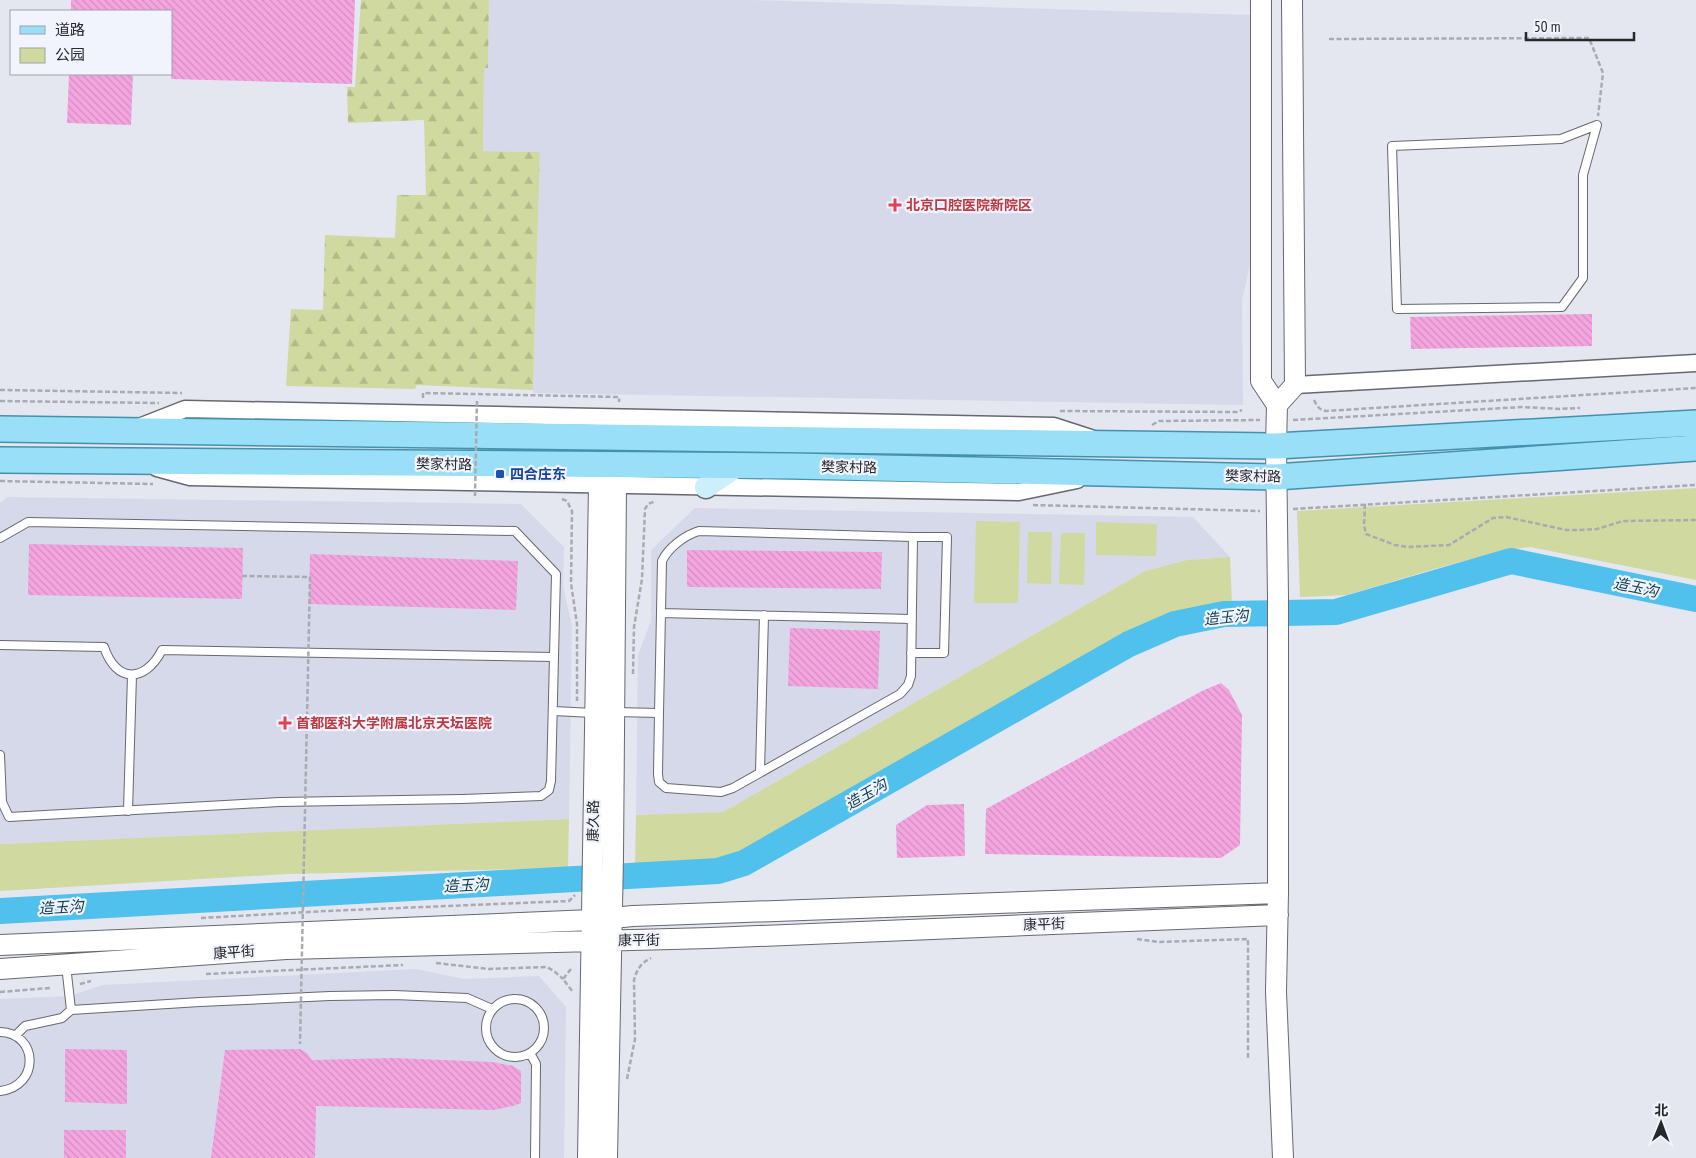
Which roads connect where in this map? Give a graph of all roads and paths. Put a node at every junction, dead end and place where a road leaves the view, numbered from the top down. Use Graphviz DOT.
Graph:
graph roads {
  1 [pos="1261,0"];
  2 [pos="1292,0"];
  3 [pos="1329,39"];
  4 [pos="1597,125"];
  5 [pos="1696,363"];
  6 [pos="1303,384"];
  7 [pos="1696,388"];
  8 [pos="423,398"];
  9 [pos="477,399"];
  10 [pos="0,401"];
  11 [pos="628,402"];
  12 [pos="1580,408"];
  13 [pos="185,409"];
  14 [pos="1055,410"];
  15 [pos="1242,410"];
  16 [pos="1277,412"];
  17 [pos="1696,423"];
  18 [pos="1151,425"];
  19 [pos="0,429"];
  20 [pos="130,430"];
  21 [pos="1113,445"];
  22 [pos="1276,446"];
  23 [pos="1696,448"];
  24 [pos="0,460"];
  25 [pos="131,461"];
  26 [pos="737,466"];
  27 [pos="1114,473"];
  28 [pos="1276,477"];
  29 [pos="0,481"];
  30 [pos="154,484"];
  31 [pos="608,485"];
  32 [pos="1696,485"];
  33 [pos="706,487"];
  34 [pos="475,496"];
  35 [pos="659,500"];
  36 [pos="1365,504"];
  37 [pos="1031,505"];
  38 [pos="1277,510"];
  39 [pos="1696,520"];
  40 [pos="913,537"];
  41 [pos="0,538"];
  42 [pos="242,576"];
  43 [pos="661,613"];
  44 [pos="764,616"];
  45 [pos="912,619"];
  46 [pos="0,646"];
  47 [pos="911,653"];
  48 [pos="554,657"];
  49 [pos="132,675"];
  50 [pos="633,680"];
  51 [pos="554,711"];
  52 [pos="605,712"];
  53 [pos="659,713"];
  54 [pos="0,755"];
  55 [pos="760,772"];
  56 [pos="128,811"];
  57 [pos="584,892"];
  58 [pos="1278,893"];
  59 [pos="1278,914"];
  60 [pos="192,918"];
  61 [pos="612,918"];
  62 [pos="592,920"];
  63 [pos="1132,938"];
  64 [pos="592,941"];
  65 [pos="612,941"];
  66 [pos="0,945"];
  67 [pos="656,954"];
  68 [pos="434,963"];
  69 [pos="405,964"];
  70 [pos="66,965"];
  71 [pos="0,969"];
  72 [pos="571,969"];
  73 [pos="206,974"];
  74 [pos="563,979"];
  75 [pos="50,988"];
  76 [pos="0,992"];
  77 [pos="572,1000"];
  78 [pos="492,1009"];
  79 [pos="71,1010"];
  80 [pos="0,1032"];
  81 [pos="15,1036"];
  82 [pos="300,1044"];
  83 [pos="530,1053"];
  84 [pos="1248,1058"];
  85 [pos="626,1080"];
  86 [pos="0,1091"];
  87 [pos="535,1158"];
  88 [pos="588,1158"];
  89 [pos="608,1158"];
  90 [pos="1283,1158"];
  1 -- 16 [label="street"];
  2 -- 6 [label="street"];
  3 -- 4 [label="path"];
  4 -- 4 [label="lane"];
  5 -- 6 [label="street"];
  6 -- 7 [label="path"];
  6 -- 16 [label="street"];
  8 -- 11 [label="path"];
  9 -- 34 [label="path, bridge"];
  10 -- 13 [label="path"];
  12 -- 16 [label="path"];
  13 -- 20 [label="street"];
  13 -- 21 [label="street"];
  14 -- 15 [label="path"];
  16 -- 18 [label="path"];
  16 -- 22 [label="street"];
  17 -- 22 [label="main road, 樊家村路"];
  19 -- 20 [label="main road, 樊家村路"];
  20 -- 21 [label="main road, 樊家村路"];
  21 -- 22 [label="main road, 樊家村路"];
  22 -- 28 [label="street"];
  23 -- 28 [label="main road, 樊家村路"];
  24 -- 25 [label="main road, 樊家村路"];
  25 -- 26 [label="main road, 樊家村路"];
  25 -- 31 [label="street"];
  26 -- 27 [label="main road, 樊家村路"];
  26 -- 33 [label="main road"];
  27 -- 28 [label="main road, 樊家村路"];
  27 -- 33 [label="street"];
  28 -- 38 [label="street"];
  29 -- 30 [label="path"];
  31 -- 33 [label="street"];
  31 -- 52 [label="street, 康久路"];
  32 -- 36 [label="path"];
  35 -- 50 [label="path"];
  36 -- 38 [label="path"];
  36 -- 39 [label="path"];
  37 -- 38 [label="path"];
  38 -- 58 [label="street"];
  40 -- 43 [label="lane"];
  40 -- 45 [label="lane"];
  40 -- 47 [label="lane"];
  41 -- 48 [label="lane"];
  42 -- 82 [label="path, bridge"];
  43 -- 44 [label="lane"];
  43 -- 53 [label="lane"];
  44 -- 45 [label="lane"];
  44 -- 55 [label="lane"];
  45 -- 47 [label="lane"];
  46 -- 49 [label="lane"];
  47 -- 55 [label="lane"];
  48 -- 49 [label="lane"];
  48 -- 51 [label="lane"];
  49 -- 56 [label="lane"];
  51 -- 52 [label="lane"];
  51 -- 56 [label="lane"];
  52 -- 53 [label="lane"];
  52 -- 57 [label="street, 康久路"];
  52 -- 61 [label="street, 康久路"];
  53 -- 55 [label="lane"];
  54 -- 56 [label="lane"];
  57 -- 60 [label="path"];
  57 -- 62 [label="street, 康久路"];
  58 -- 59 [label="street"];
  58 -- 61 [label="street, 康平街"];
  59 -- 65 [label="street, 康平街"];
  59 -- 90 [label="street"];
  61 -- 62 [label="street, 康平街"];
  61 -- 65 [label="street, 康久路"];
  62 -- 64 [label="street, 康久路"];
  62 -- 66 [label="street, 康平街"];
  63 -- 84 [label="path"];
  64 -- 65 [label="street, 康平街"];
  64 -- 70 [label="street, 康平街"];
  64 -- 88 [label="street, 康久路"];
  65 -- 89 [label="street, 康久路"];
  67 -- 85 [label="path"];
  68 -- 74 [label="path"];
  69 -- 73 [label="path"];
  70 -- 71 [label="street, 康平街"];
  70 -- 79 [label="lane"];
  72 -- 74 [label="path"];
  74 -- 77 [label="path"];
  75 -- 76 [label="path"];
  78 -- 79 [label="lane"];
  78 -- 83 [label="lane"];
  78 -- 83 [label="lane"];
  79 -- 81 [label="lane"];
  80 -- 81 [label="lane"];
  81 -- 86 [label="lane"];
  83 -- 87 [label="lane"];
}
